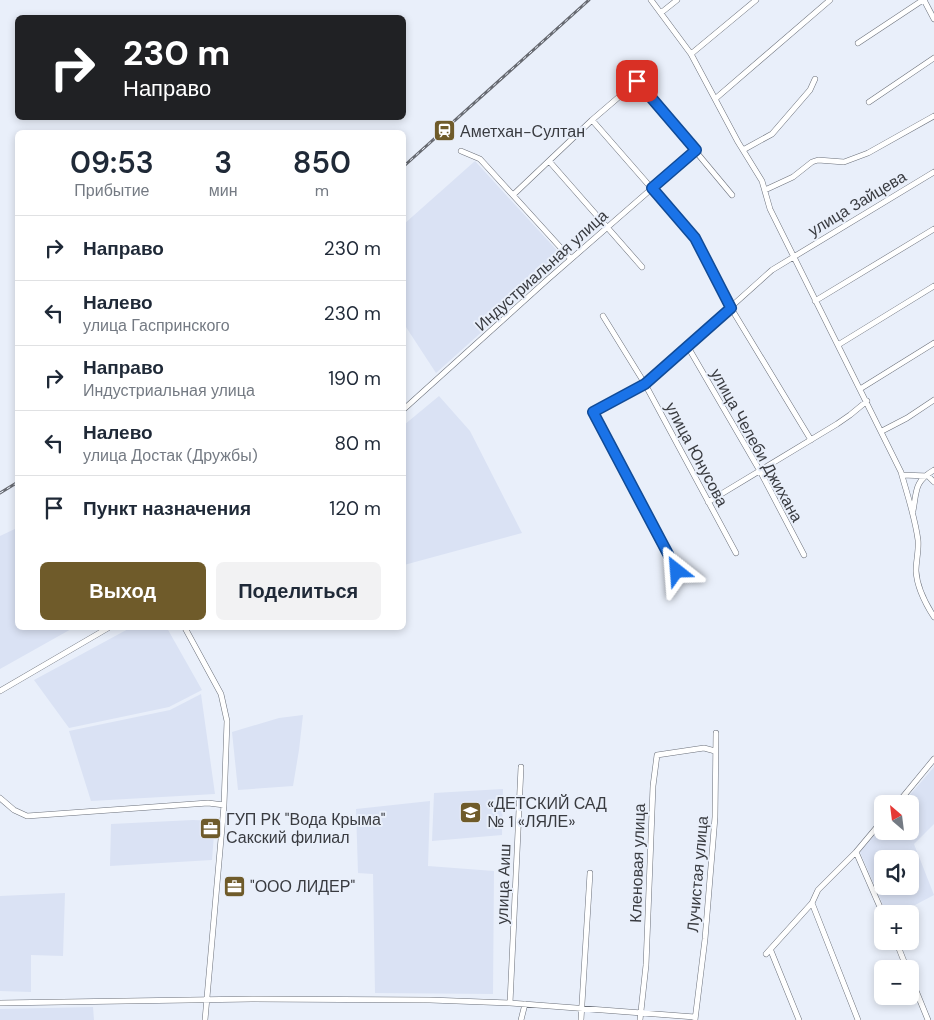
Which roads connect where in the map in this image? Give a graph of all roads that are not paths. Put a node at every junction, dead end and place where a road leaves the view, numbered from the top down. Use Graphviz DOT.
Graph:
graph roads {
  1 [pos="652,0"];
  2 [pos="677,0"];
  3 [pos="756,0"];
  4 [pos="830,0"];
  5 [pos="924,0"];
  6 [pos="662,12"];
  7 [pos="934,19"];
  8 [pos="858,42"];
  9 [pos="691,54"];
  10 [pos="934,58"];
  11 [pos="648,72"];
  12 [pos="816,79"];
  13 [pos="637,81"];
  14 [pos="715,99"];
  15 [pos="869,102"];
  16 [pos="934,116"];
  17 [pos="592,120"];
  18 [pos="696,150"];
  19 [pos="743,150"];
  20 [pos="461,152"];
  21 [pos="549,161"];
  22 [pos="934,172"];
  23 [pos="652,188"];
  24 [pos="765,190"];
  25 [pos="513,195"];
  26 [pos="732,195"];
  27 [pos="607,227"];
  28 [pos="934,229"];
  29 [pos="794,256"];
  30 [pos="571,259"];
  31 [pos="642,267"];
  32 [pos="934,286"];
  33 [pos="815,301"];
  34 [pos="731,308"];
  35 [pos="603,316"];
  36 [pos="934,343"];
  37 [pos="838,345"];
  38 [pos="688,347"];
  39 [pos="645,384"];
  40 [pos="860,388"];
  41 [pos="934,400"];
  42 [pos="866,401"];
  43 [pos="406,407"];
  44 [pos="882,431"];
  45 [pos="811,440"];
  46 [pos="934,470"];
  47 [pos="760,471"];
  48 [pos="902,475"];
  49 [pos="924,476"];
  50 [pos="934,482"];
  51 [pos="708,502"];
  52 [pos="912,514"];
  53 [pos="736,553"];
  54 [pos="804,555"];
  55 [pos="677,571"];
  56 [pos="934,617"];
  57 [pos="105,630"];
  58 [pos="186,630"];
  59 [pos="0,691"];
  60 [pos="716,733"];
  61 [pos="715,751"];
  62 [pos="934,759"];
  63 [pos="521,767"];
  64 [pos="904,795"];
  65 [pos="0,798"];
  66 [pos="224,805"];
  67 [pos="874,831"];
  68 [pos="856,852"];
  69 [pos="590,873"];
  70 [pos="812,903"];
  71 [pos="880,905"];
  72 [pos="919,998"];
  73 [pos="206,1000"];
  74 [pos="0,1003"];
  75 [pos="510,1003"];
  76 [pos="525,1004"];
  77 [pos="582,1008"];
  78 [pos="641,1013"];
  79 [pos="522,1019"];
  80 [pos="695,1019"];
  81 [pos="204,1020"];
  82 [pos="581,1020"];
  83 [pos="640,1020"];
  84 [pos="799,1020"];
  85 [pos="858,1020"];
  86 [pos="928,1020"];
  1 -- 6 [label="street"];
  2 -- 6 [label="street"];
  3 -- 9 [label="street"];
  4 -- 14 [label="street"];
  5 -- 7 [label="street"];
  5 -- 8 [label="street"];
  6 -- 9 [label="street"];
  9 -- 14 [label="street"];
  10 -- 15 [label="street"];
  11 -- 13 [label="street"];
  12 -- 19 [label="street"];
  13 -- 17 [label="street"];
  13 -- 18 [label="street"];
  14 -- 19 [label="street"];
  16 -- 24 [label="street"];
  17 -- 21 [label="street"];
  17 -- 23 [label="street"];
  18 -- 23 [label="street, Индустриальная улица"];
  18 -- 26 [label="street"];
  19 -- 24 [label="street"];
  20 -- 25 [label="street"];
  21 -- 25 [label="street"];
  21 -- 27 [label="street"];
  22 -- 29 [label="street, улица Зайцева"];
  23 -- 27 [label="street, Индустриальная улица"];
  23 -- 34 [label="street"];
  24 -- 29 [label="street"];
  25 -- 30 [label="street"];
  27 -- 30 [label="street, Индустриальная улица"];
  27 -- 31 [label="street"];
  28 -- 33 [label="street"];
  29 -- 33 [label="street"];
  29 -- 34 [label="street, улица Зайцева"];
  30 -- 43 [label="street, Индустриальная улица"];
  32 -- 37 [label="street"];
  33 -- 37 [label="street"];
  34 -- 38 [label="street, улица Зайцева"];
  34 -- 45 [label="street"];
  35 -- 39 [label="street, улица Юнусова"];
  36 -- 40 [label="street"];
  37 -- 40 [label="street"];
  38 -- 39 [label="street, улица Зайцева"];
  38 -- 47 [label="street, улица Челеби Джихана"];
  39 -- 51 [label="street, улица Юнусова"];
  39 -- 55 [label="street, улица Зайцева"];
  40 -- 42 [label="street"];
  41 -- 44 [label="street"];
  42 -- 44 [label="street"];
  42 -- 45 [label="street"];
  44 -- 48 [label="street"];
  45 -- 47 [label="street"];
  46 -- 49 [label="street"];
  47 -- 51 [label="street"];
  47 -- 54 [label="street, улица Челеби Джихана"];
  48 -- 49 [label="street"];
  48 -- 52 [label="street"];
  49 -- 50 [label="street"];
  49 -- 52 [label="street"];
  51 -- 53 [label="street, улица Юнусова"];
  52 -- 56 [label="street"];
  57 -- 59 [label="street"];
  58 -- 66 [label="street"];
  60 -- 61 [label="street, Лучистая улица"];
  61 -- 78 [label="street, Кленовая улица"];
  61 -- 80 [label="street, Лучистая улица"];
  62 -- 64 [label="street"];
  63 -- 75 [label="street, улица Аиш"];
  65 -- 66 [label="street"];
  66 -- 73 [label="street"];
  67 -- 68 [label="street"];
  68 -- 70 [label="street"];
  68 -- 71 [label="street"];
  69 -- 77 [label="street"];
  70 -- 84 [label="street"];
  70 -- 85 [label="street"];
  72 -- 86 [label="street"];
  73 -- 74 [label="street"];
  73 -- 75 [label="street"];
  73 -- 81 [label="street"];
  75 -- 76 [label="street"];
  76 -- 77 [label="street"];
  76 -- 79 [label="street"];
  77 -- 78 [label="street"];
  77 -- 82 [label="street"];
  78 -- 80 [label="street"];
  78 -- 83 [label="street, Кленовая улица"];
}
